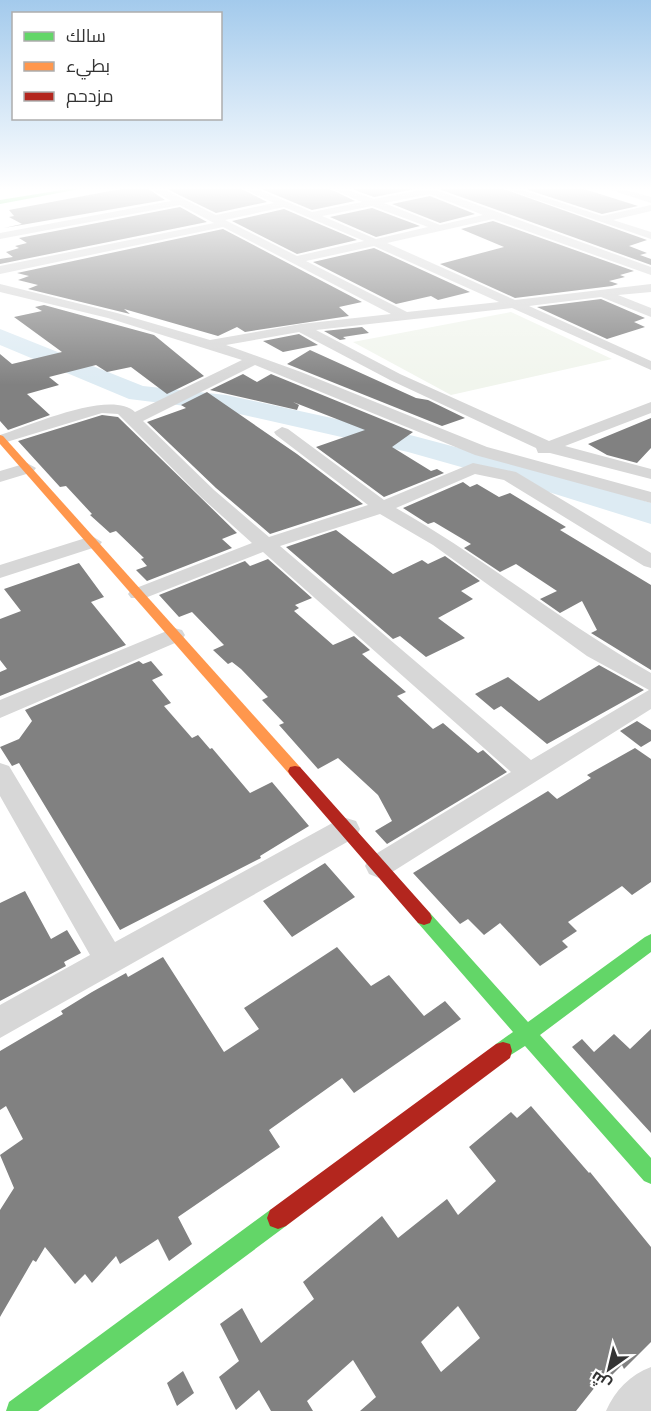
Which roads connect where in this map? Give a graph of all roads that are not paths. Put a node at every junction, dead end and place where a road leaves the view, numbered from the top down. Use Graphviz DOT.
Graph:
graph roads {
  1 [pos="74,254"];
  2 [pos="283,254"];
  3 [pos="323,254"];
  4 [pos="402,254"];
  5 [pos="602,254"];
  6 [pos="295,260"];
  7 [pos="0,270"];
  8 [pos="651,271"];
  9 [pos="0,288"];
  10 [pos="651,288"];
  11 [pos="604,294"];
  12 [pos="512,304"];
  13 [pos="651,313"];
  14 [pos="407,317"];
  15 [pos="301,328"];
  16 [pos="208,344"];
  17 [pos="253,360"];
  18 [pos="651,366"];
  19 [pos="651,407"];
  20 [pos="135,420"];
  21 [pos="282,432"];
  22 [pos="1,439"];
  23 [pos="548,447"];
  24 [pos="514,462"];
  25 [pos="27,468"];
  26 [pos="651,474"];
  27 [pos="0,477"];
  28 [pos="651,498"];
  29 [pos="382,507"];
  30 [pos="92,542"];
  31 [pos="266,544"];
  32 [pos="651,562"];
  33 [pos="0,572"];
  34 [pos="138,594"];
  35 [pos="174,635"];
  36 [pos="651,683"];
  37 [pos="651,698"];
  38 [pos="0,710"];
  39 [pos="0,772"];
  40 [pos="531,774"];
  41 [pos="346,830"];
  42 [pos="379,866"];
  43 [pos="651,942"];
  44 [pos="110,961"];
  45 [pos="0,1022"];
  46 [pos="527,1034"];
  47 [pos="651,1174"];
  48 [pos="651,1388"];
  49 [pos="18,1411"];
  50 [pos="628,1411"];
  1 -- 7 [label="street"];
  2 -- 6 [label="street"];
  3 -- 6 [label="street"];
  4 -- 12 [label="street"];
  5 -- 8 [label="street"];
  6 -- 14 [label="street"];
  9 -- 16 [label="street"];
  10 -- 11 [label="street"];
  11 -- 12 [label="street"];
  11 -- 13 [label="street"];
  12 -- 14 [label="street"];
  12 -- 18 [label="street"];
  14 -- 15 [label="street"];
  15 -- 16 [label="street"];
  15 -- 23 [label="street"];
  16 -- 17 [label="street"];
  17 -- 20 [label="street"];
  17 -- 24 [label="street"];
  19 -- 23 [label="street"];
  20 -- 22 [label="street"];
  20 -- 31 [label="street"];
  21 -- 29 [label="street"];
  22 -- 25 [label="street"];
  23 -- 24 [label="street"];
  23 -- 26 [label="street"];
  24 -- 28 [label="street"];
  25 -- 27 [label="street"];
  25 -- 30 [label="street"];
  29 -- 31 [label="street"];
  29 -- 32 [label="street"];
  29 -- 36 [label="street"];
  30 -- 33 [label="street"];
  30 -- 34 [label="street"];
  31 -- 34 [label="street"];
  31 -- 40 [label="street"];
  34 -- 35 [label="street"];
  35 -- 38 [label="street"];
  35 -- 41 [label="street"];
  37 -- 40 [label="street"];
  39 -- 44 [label="street"];
  40 -- 42 [label="street"];
  41 -- 42 [label="street"];
  41 -- 44 [label="street"];
  42 -- 46 [label="street"];
  43 -- 46 [label="street"];
  44 -- 45 [label="street"];
  46 -- 47 [label="street"];
  46 -- 49 [label="street"];
  48 -- 50 [label="street"];
}
